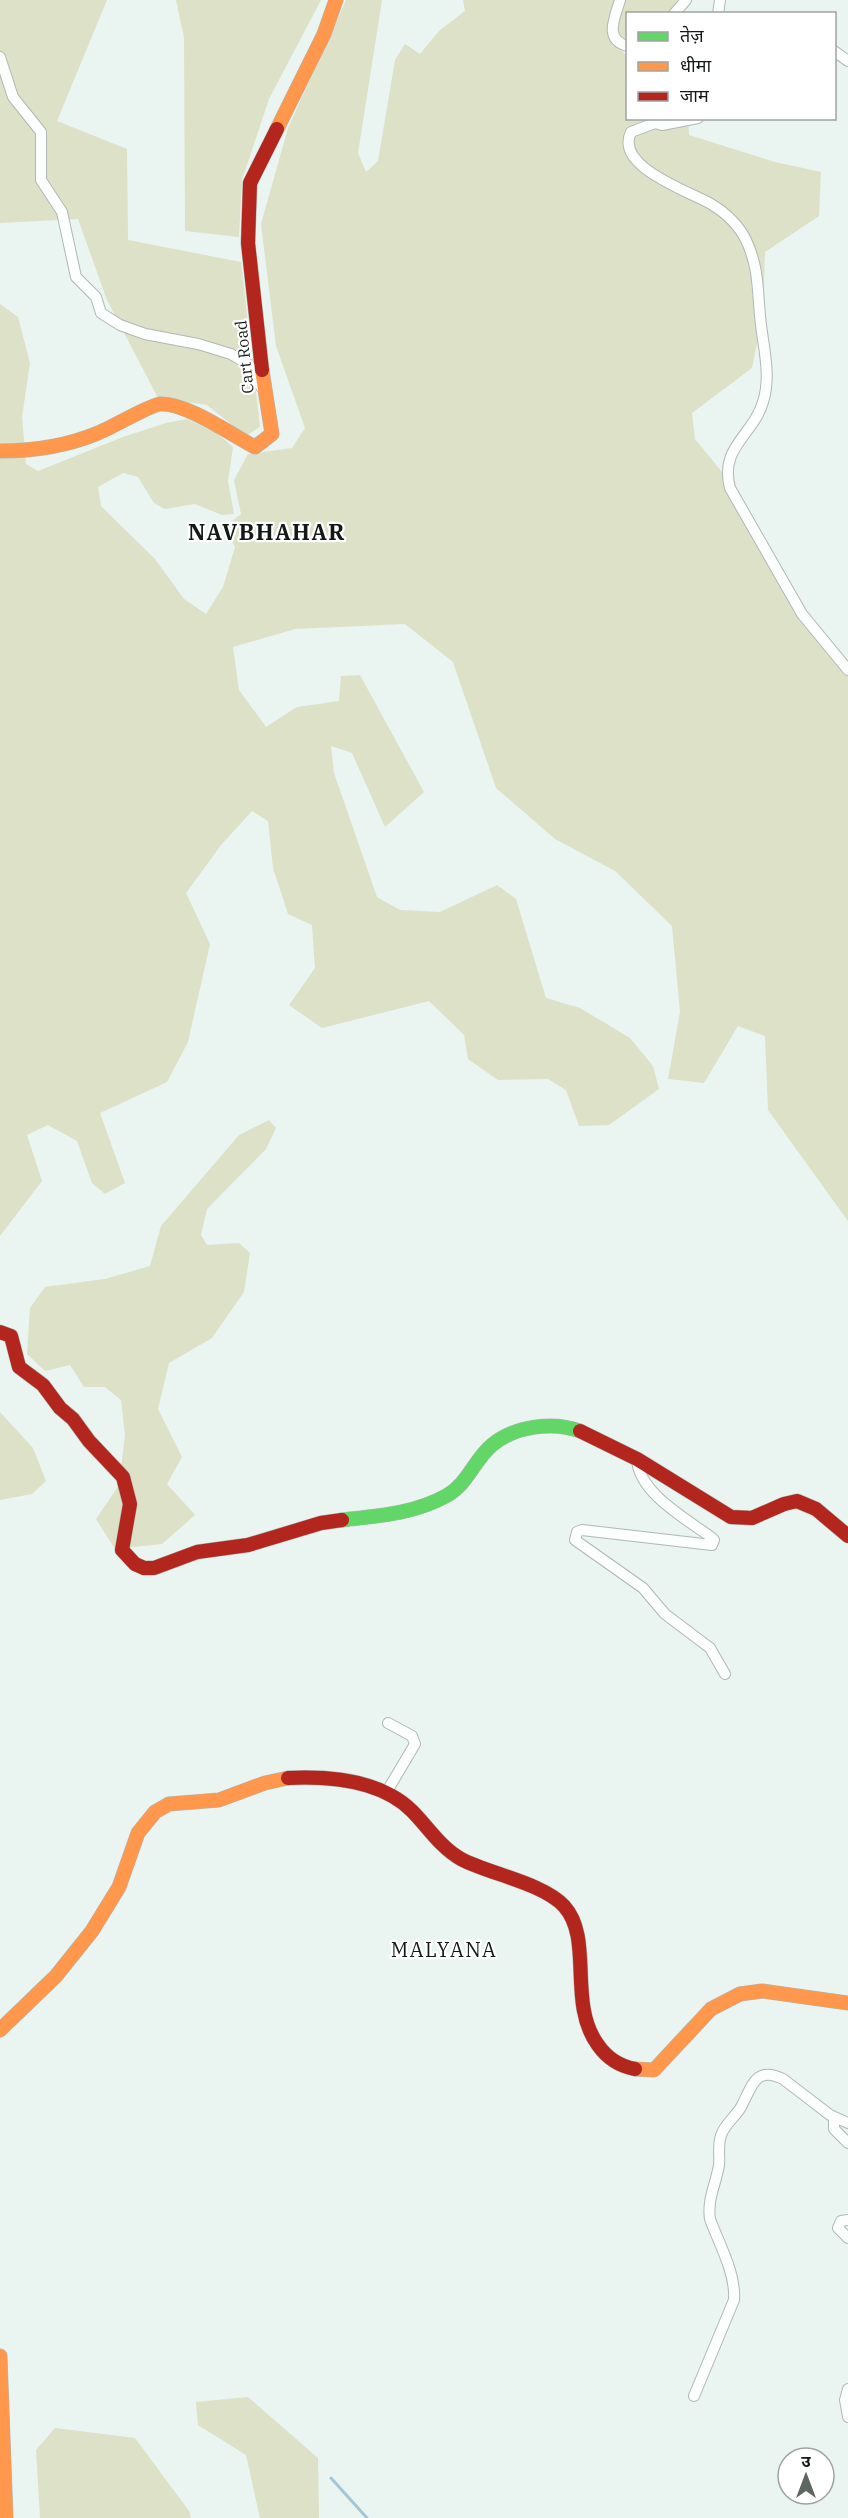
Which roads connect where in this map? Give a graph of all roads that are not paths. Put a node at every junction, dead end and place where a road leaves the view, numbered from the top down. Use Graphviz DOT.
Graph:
graph roads {
  1 [pos="336,0"];
  2 [pos="620,0"];
  3 [pos="686,0"];
  4 [pos="676,12"];
  5 [pos="626,46"];
  6 [pos="0,57"];
  7 [pos="688,120"];
  8 [pos="654,121"];
  9 [pos="265,394"];
  10 [pos="0,451"];
  11 [pos="848,670"];
  12 [pos="0,1332"];
  13 [pos="637,1459"];
  14 [pos="848,1536"];
  15 [pos="725,1674"];
  16 [pos="388,1723"];
  17 [pos="386,1793"];
  18 [pos="848,2003"];
  19 [pos="0,2030"];
  20 [pos="834,2116"];
  21 [pos="848,2123"];
  22 [pos="848,2144"];
  23 [pos="848,2220"];
  24 [pos="848,2238"];
  25 [pos="0,2356"];
  26 [pos="848,2389"];
  27 [pos="694,2396"];
  28 [pos="848,2417"];
  29 [pos="6,2518"];
  1 -- 9 [label="main road, Cart Road"];
  2 -- 5 [label="street"];
  3 -- 4 [label="street"];
  6 -- 9 [label="street"];
  7 -- 8 [label="street"];
  8 -- 11 [label="street"];
  9 -- 10 [label="main road, Cart Road"];
  12 -- 13 [label="main road"];
  13 -- 14 [label="main road"];
  13 -- 15 [label="street"];
  16 -- 17 [label="street"];
  17 -- 18 [label="main road"];
  17 -- 19 [label="main road"];
  20 -- 21 [label="street"];
  20 -- 22 [label="street"];
  20 -- 27 [label="street"];
  23 -- 24 [label="street"];
  25 -- 29 [label="main road"];
  26 -- 28 [label="street"];
}
